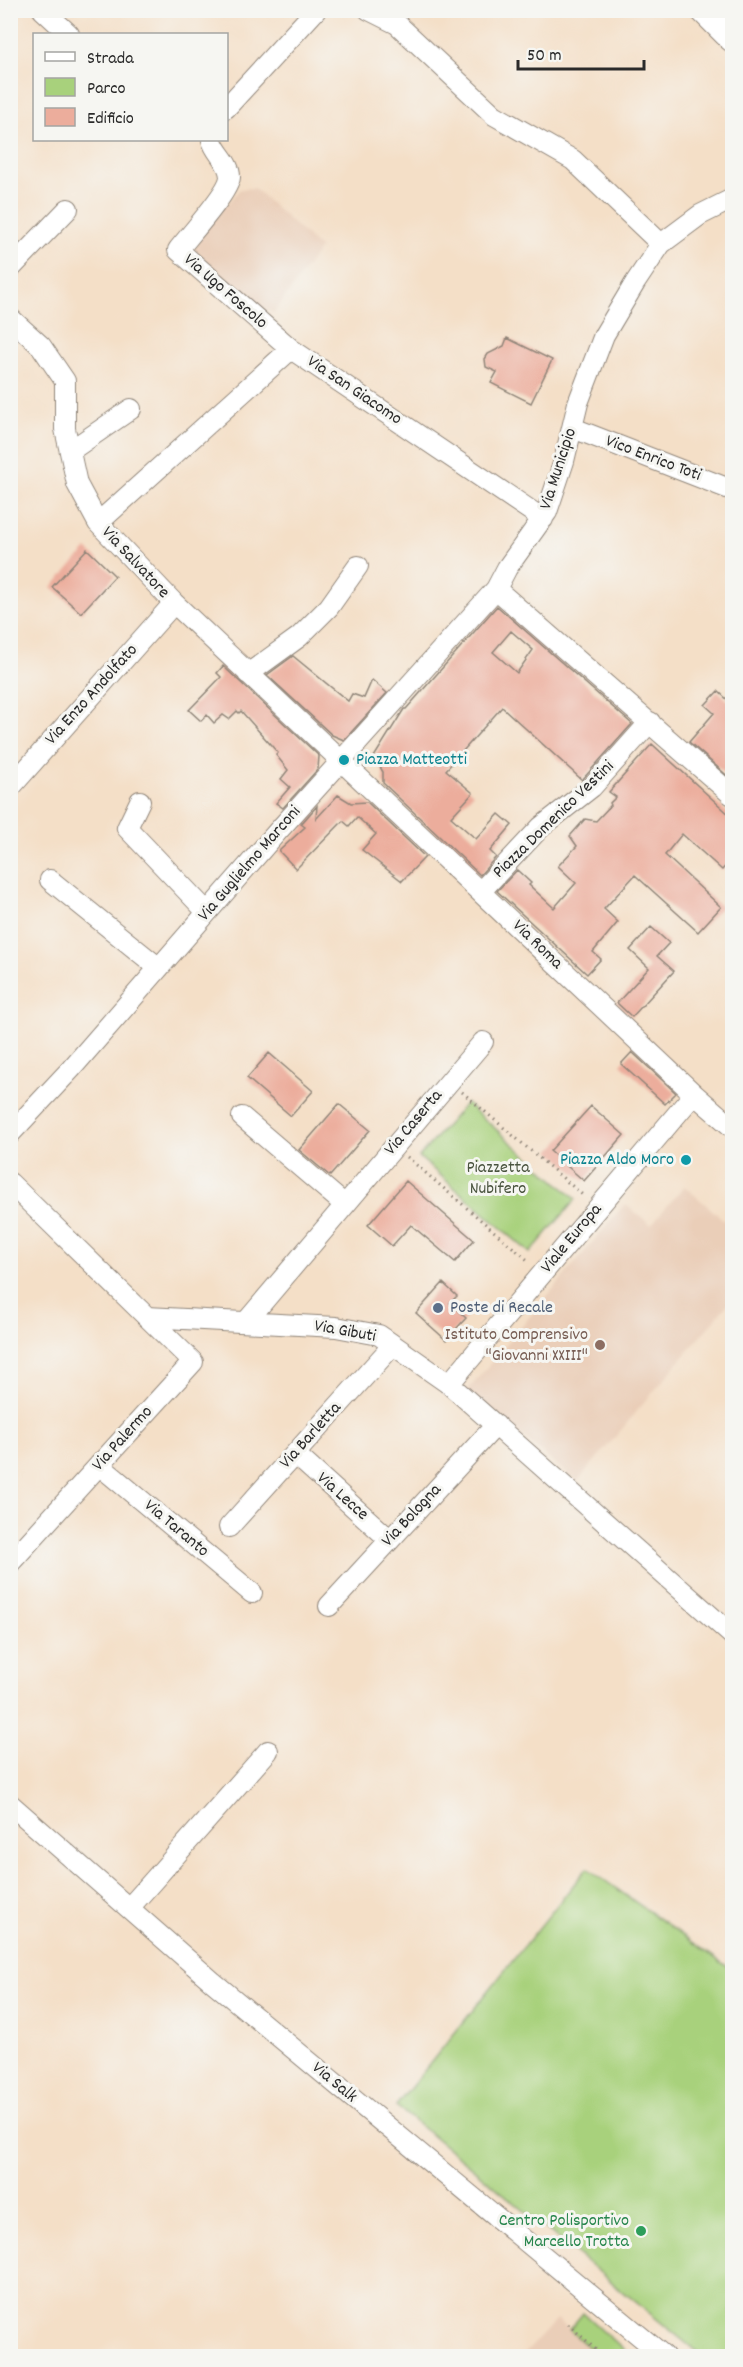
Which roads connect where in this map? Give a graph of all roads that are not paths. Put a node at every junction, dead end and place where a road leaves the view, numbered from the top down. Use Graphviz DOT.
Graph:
graph roads {
  1 [pos="43,10"];
  2 [pos="316,10"];
  3 [pos="369,10"];
  4 [pos="704,10"];
  5 [pos="68,33"];
  6 [pos="732,38"];
  7 [pos="228,106"];
  8 [pos="213,141"];
  9 [pos="732,199"];
  10 [pos="68,208"];
  11 [pos="661,244"];
  12 [pos="10,269"];
  13 [pos="10,318"];
  14 [pos="291,349"];
  15 [pos="131,409"];
  16 [pos="573,428"];
  17 [pos="70,451"];
  18 [pos="732,490"];
  19 [pos="543,519"];
  20 [pos="98,523"];
  21 [pos="358,566"];
  22 [pos="496,589"];
  23 [pos="174,603"];
  24 [pos="248,674"];
  25 [pos="650,722"];
  26 [pos="341,762"];
  27 [pos="10,788"];
  28 [pos="732,795"];
  29 [pos="140,801"];
  30 [pos="50,880"];
  31 [pos="481,891"];
  32 [pos="207,912"];
  33 [pos="159,968"];
  34 [pos="483,1042"];
  35 [pos="694,1094"];
  36 [pos="242,1117"];
  37 [pos="732,1127"];
  38 [pos="10,1134"];
  39 [pos="10,1183"];
  40 [pos="345,1205"];
  41 [pos="147,1317"];
  42 [pos="246,1322"];
  43 [pos="393,1345"];
  44 [pos="449,1384"];
  45 [pos="496,1425"];
  46 [pos="295,1454"];
  47 [pos="99,1465"];
  48 [pos="229,1527"];
  49 [pos="390,1540"];
  50 [pos="10,1563"];
  51 [pos="252,1593"];
  52 [pos="329,1606"];
  53 [pos="732,1635"];
  54 [pos="268,1751"];
  55 [pos="10,1803"];
  56 [pos="129,1908"];
  57 [pos="664,2356"];
  1 -- 5 [label="street"];
  2 -- 7 [label="street"];
  3 -- 11 [label="street"];
  4 -- 6 [label="street"];
  8 -- 14 [label="street, Via Ugo Foscolo"];
  9 -- 11 [label="street, Via Municipio"];
  10 -- 12 [label="street"];
  11 -- 16 [label="street, Via Municipio"];
  13 -- 17 [label="street, Via Salvatore"];
  14 -- 19 [label="street, Via San Giacomo"];
  14 -- 20 [label="street, Via San Giacomo"];
  15 -- 17 [label="street"];
  16 -- 18 [label="street, Vico Enrico Toti"];
  16 -- 19 [label="street, Via Municipio"];
  17 -- 20 [label="street, Via Salvatore"];
  19 -- 22 [label="street, Via Municipio"];
  20 -- 23 [label="street, Via Salvatore"];
  21 -- 24 [label="street"];
  22 -- 25 [label="street"];
  22 -- 26 [label="street, Via Municipio"];
  23 -- 24 [label="street, Via Salvatore"];
  23 -- 27 [label="street, Via Enzo Andolfato"];
  24 -- 26 [label="street, Via Salvatore"];
  25 -- 28 [label="street"];
  25 -- 31 [label="street, Piazza Domenico Vestini"];
  26 -- 31 [label="street, Via Roma"];
  26 -- 32 [label="street, Via Guglielmo Marconi"];
  29 -- 32 [label="street"];
  30 -- 33 [label="street"];
  31 -- 35 [label="street, Via Roma"];
  32 -- 33 [label="street, Via Guglielmo Marconi"];
  33 -- 38 [label="street, Via Guglielmo Marconi"];
  34 -- 40 [label="street, Via Caserta"];
  35 -- 37 [label="street, Via Roma"];
  35 -- 44 [label="street, Viale Europa"];
  36 -- 40 [label="street"];
  39 -- 41 [label="street"];
  40 -- 42 [label="street, Via Caserta"];
  41 -- 42 [label="street, Via Gibuti"];
  41 -- 47 [label="street, Via Palermo"];
  42 -- 43 [label="street, Via Gibuti"];
  43 -- 44 [label="street, Via Gibuti"];
  43 -- 46 [label="street, Via Barletta"];
  44 -- 45 [label="street, Via Gibuti"];
  45 -- 49 [label="street, Via Bologna"];
  45 -- 53 [label="street, Via Gibuti"];
  46 -- 48 [label="street, Via Barletta"];
  46 -- 49 [label="street, Via Lecce"];
  47 -- 50 [label="street, Via Palermo"];
  47 -- 51 [label="street, Via Taranto"];
  49 -- 52 [label="street, Via Bologna"];
  54 -- 56 [label="street"];
  55 -- 56 [label="street, Via Salk"];
  56 -- 57 [label="street, Via Salk"];
}
